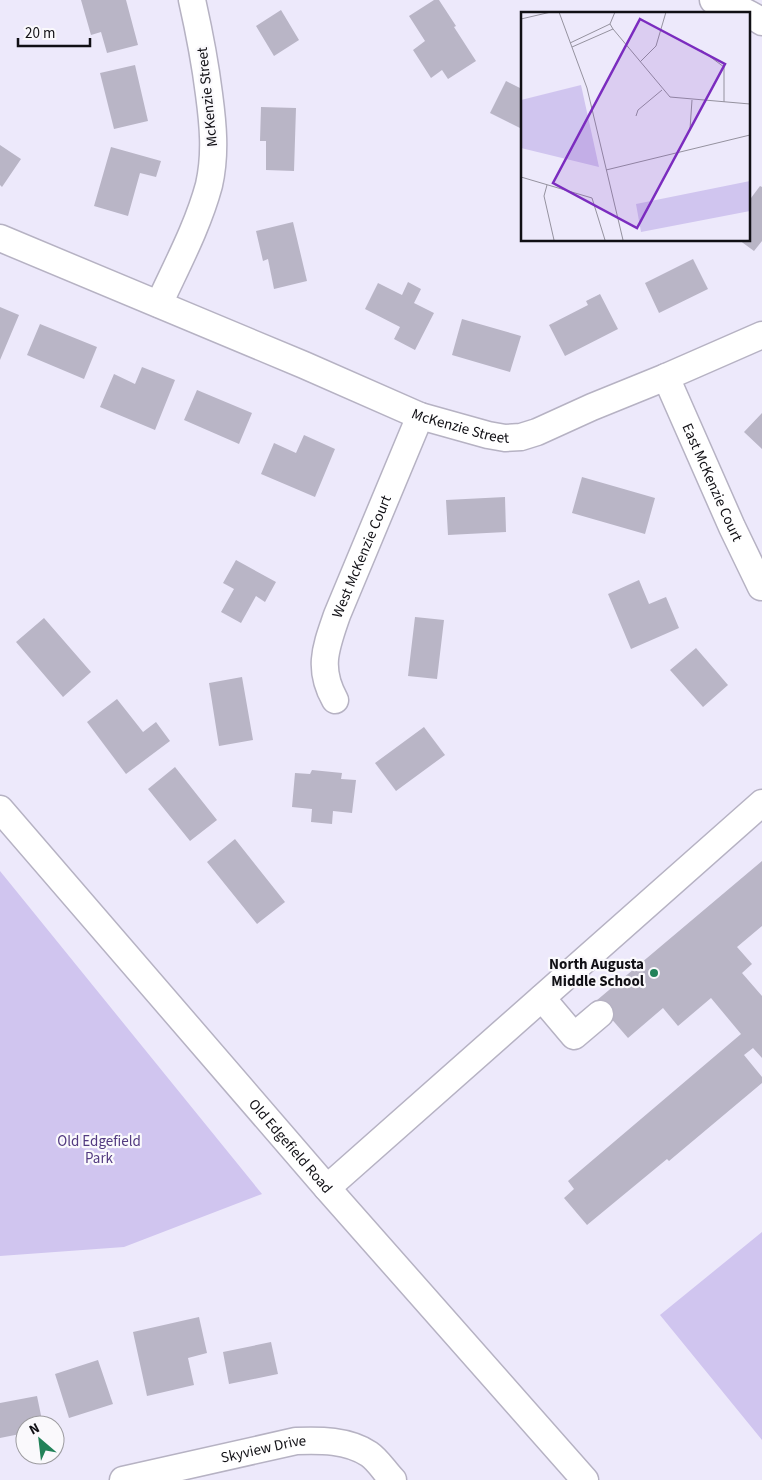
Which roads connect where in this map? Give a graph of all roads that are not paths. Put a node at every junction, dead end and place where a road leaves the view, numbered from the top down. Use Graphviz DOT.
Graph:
graph roads {
  1 [pos="192,0"];
  2 [pos="713,0"];
  3 [pos="747,12"];
  4 [pos="750,14"];
  5 [pos="762,22"];
  6 [pos="0,238"];
  7 [pos="159,304"];
  8 [pos="762,335"];
  9 [pos="666,378"];
  10 [pos="420,416"];
  11 [pos="761,587"];
  12 [pos="335,700"];
  13 [pos="762,804"];
  14 [pos="0,809"];
  15 [pos="542,998"];
  16 [pos="600,1014"];
  17 [pos="327,1188"];
  18 [pos="123,1480"];
  19 [pos="393,1480"];
  20 [pos="585,1480"];
  1 -- 7 [label="street, McKenzie Street"];
  2 -- 3 [label="street"];
  4 -- 5 [label="street"];
  6 -- 7 [label="street, McKenzie Street"];
  7 -- 10 [label="street, McKenzie Street"];
  8 -- 9 [label="street, McKenzie Street"];
  9 -- 10 [label="street, McKenzie Street"];
  9 -- 11 [label="street, East McKenzie Court"];
  10 -- 12 [label="street, West McKenzie Court"];
  13 -- 15 [label="street"];
  14 -- 17 [label="street, Old Edgefield Road"];
  15 -- 16 [label="street"];
  15 -- 17 [label="street"];
  17 -- 20 [label="street, Old Edgefield Road"];
  18 -- 19 [label="street, Skyview Drive"];
}
